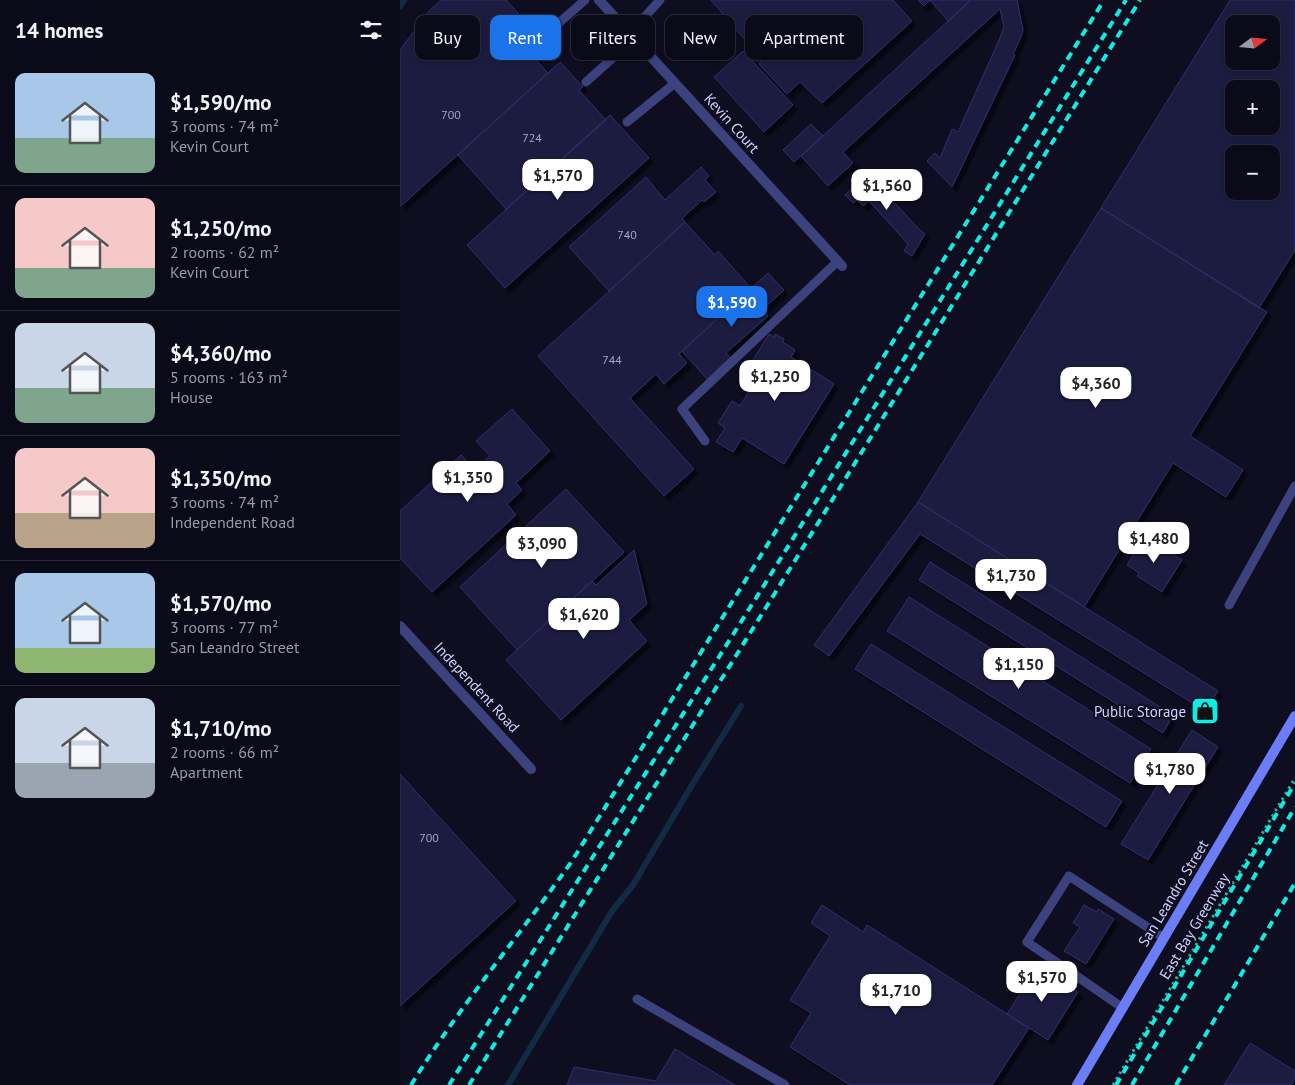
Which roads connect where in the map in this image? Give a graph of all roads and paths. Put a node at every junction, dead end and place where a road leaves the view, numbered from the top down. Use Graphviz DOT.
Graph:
graph roads {
  1 [pos="585,0"];
  2 [pos="599,0"];
  3 [pos="660,0"];
  4 [pos="613,15"];
  5 [pos="648,15"];
  6 [pos="561,21"];
  7 [pos="608,60"];
  8 [pos="654,60"];
  9 [pos="586,82"];
  10 [pos="675,83"];
  11 [pos="627,122"];
  12 [pos="840,263"];
  13 [pos="705,441"];
  14 [pos="1295,486"];
  15 [pos="1229,605"];
  16 [pos="400,626"];
  17 [pos="1295,716"];
  18 [pos="531,769"];
  19 [pos="1295,778"];
  20 [pos="1164,938"];
  21 [pos="638,999"];
  22 [pos="1123,1008"];
  23 [pos="785,1085"];
  24 [pos="1077,1085"];
  25 [pos="1113,1085"];
  1 -- 6 [label="lane"];
  2 -- 4 [label="street, Kevin Court"];
  3 -- 5 [label="lane"];
  7 -- 9 [label="lane"];
  8 -- 10 [label="street, Kevin Court"];
  10 -- 11 [label="lane"];
  10 -- 12 [label="street, Kevin Court"];
  12 -- 13 [label="lane"];
  14 -- 15 [label="lane"];
  16 -- 18 [label="street, Independent Road"];
  17 -- 20 [label="main road, San Leandro Street"];
  19 -- 25 [label="path, East Bay Greenway"];
  20 -- 22 [label="main road, San Leandro Street"];
  20 -- 22 [label="lane"];
  21 -- 23 [label="lane"];
  22 -- 24 [label="main road, San Leandro Street"];
}
